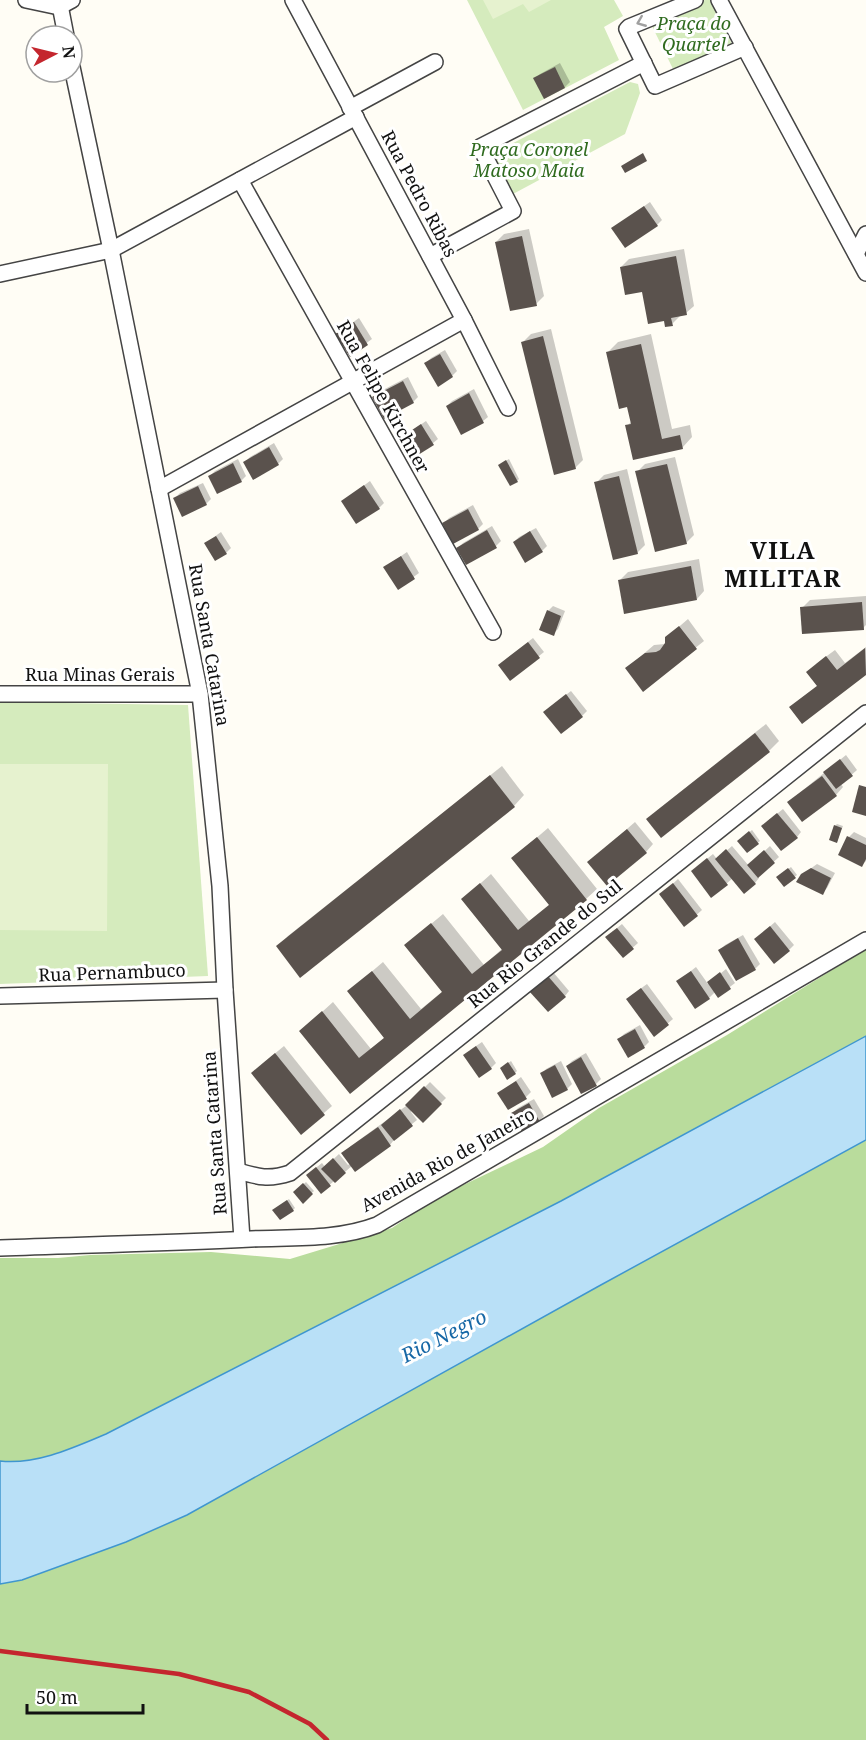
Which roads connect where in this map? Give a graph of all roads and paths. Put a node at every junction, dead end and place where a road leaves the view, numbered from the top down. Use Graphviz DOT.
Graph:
graph roads {
  1 [pos="26,0"];
  2 [pos="293,0"];
  3 [pos="696,0"];
  4 [pos="719,0"];
  5 [pos="63,2"];
  6 [pos="65,24"];
  7 [pos="745,47"];
  8 [pos="435,62"];
  9 [pos="644,63"];
  10 [pos="76,84"];
  11 [pos="353,112"];
  12 [pos="240,180"];
  13 [pos="866,234"];
  14 [pos="111,250"];
  15 [pos="856,254"];
  16 [pos="430,256"];
  17 [pos="866,273"];
  18 [pos="0,274"];
  19 [pos="464,320"];
  20 [pos="352,381"];
  21 [pos="508,408"];
  22 [pos="159,489"];
  23 [pos="493,632"];
  24 [pos="0,693"];
  25 [pos="200,694"];
  26 [pos="863,718"];
  27 [pos="866,940"];
  28 [pos="225,990"];
  29 [pos="0,996"];
  30 [pos="238,1172"];
  31 [pos="242,1239"];
  32 [pos="0,1248"];
  1 -- 5 [label="street"];
  2 -- 11 [label="street, Rua Pedro Ribas"];
  3 -- 9 [label="street, one-way"];
  4 -- 7 [label="street"];
  5 -- 6 [label="street"];
  7 -- 9 [label="street"];
  7 -- 15 [label="street"];
  8 -- 11 [label="street"];
  9 -- 16 [label="street"];
  10 -- 14 [label="street, Rua Santa Catarina"];
  11 -- 12 [label="street"];
  11 -- 16 [label="street, Rua Pedro Ribas"];
  12 -- 14 [label="street"];
  12 -- 20 [label="street, Rua Felipe Kirchner"];
  13 -- 15 [label="street"];
  14 -- 18 [label="street"];
  14 -- 22 [label="street, Rua Santa Catarina"];
  15 -- 17 [label="street"];
  16 -- 19 [label="street, Rua Pedro Ribas"];
  19 -- 20 [label="street"];
  19 -- 21 [label="street, Rua Pedro Ribas"];
  20 -- 22 [label="street"];
  20 -- 23 [label="street, Rua Felipe Kirchner"];
  22 -- 25 [label="street, Rua Santa Catarina"];
  24 -- 25 [label="street, Rua Minas Gerais"];
  25 -- 28 [label="street, Rua Santa Catarina"];
  26 -- 30 [label="street, Rua Rio Grande do Sul"];
  27 -- 31 [label="street, Avenida Rio de Janeiro"];
  28 -- 29 [label="street, Rua Pernambuco"];
  28 -- 30 [label="street, Rua Santa Catarina"];
  30 -- 31 [label="street, Rua Santa Catarina"];
  31 -- 32 [label="street, Avenida Rio de Janeiro"];
}
